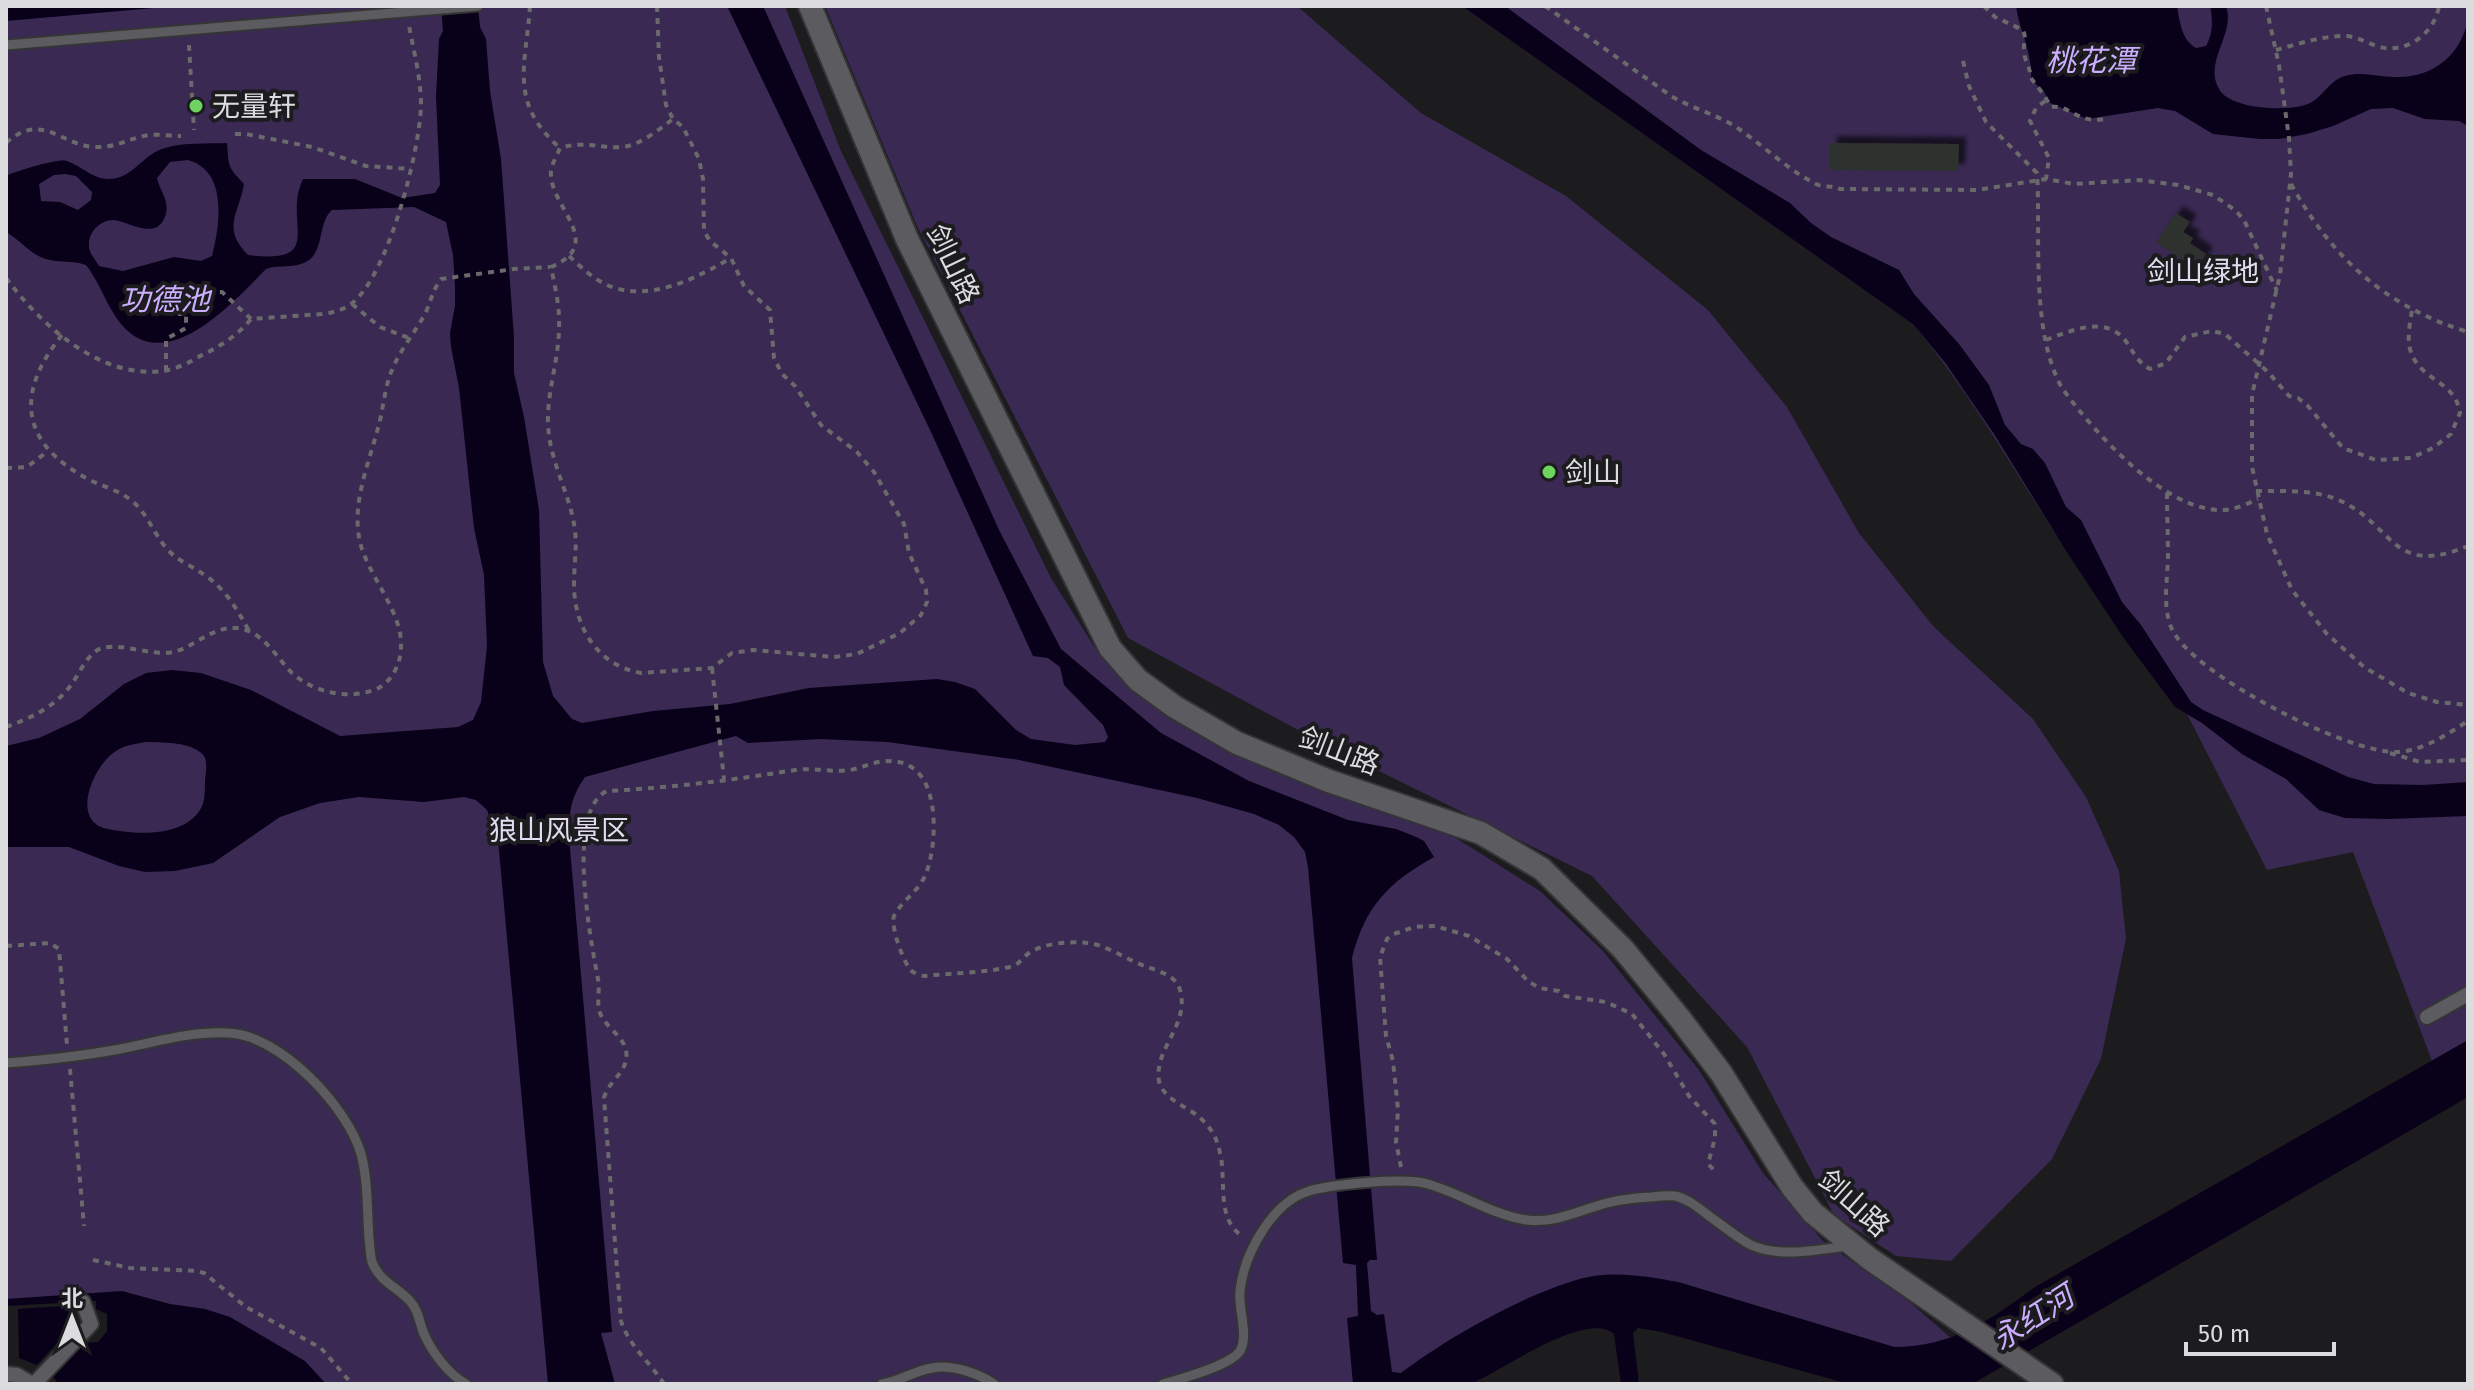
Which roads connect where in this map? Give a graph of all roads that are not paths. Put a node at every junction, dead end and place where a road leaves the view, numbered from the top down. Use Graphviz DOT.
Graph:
graph roads {
  1 [pos="478,6"];
  2 [pos="810,6"];
  3 [pos="6,45"];
  4 [pos="2468,994"];
  5 [pos="2427,1017"];
  6 [pos="6,1063"];
  7 [pos="1852,1245"];
  8 [pos="83,1302"];
  9 [pos="6,1365"];
  10 [pos="6,1374"];
  11 [pos="33,1384"];
  12 [pos="466,1384"];
  13 [pos="882,1384"];
  14 [pos="994,1384"];
  15 [pos="1163,1384"];
  16 [pos="2052,1384"];
  1 -- 3 [label="lane"];
  2 -- 7 [label="street, 剑山路"];
  4 -- 5 [label="street"];
  6 -- 12 [label="lane"];
  7 -- 15 [label="lane"];
  7 -- 16 [label="street, 剑山路"];
  8 -- 11 [label="street"];
  9 -- 10 [label="street"];
  10 -- 11 [label="street"];
  13 -- 14 [label="lane"];
}
